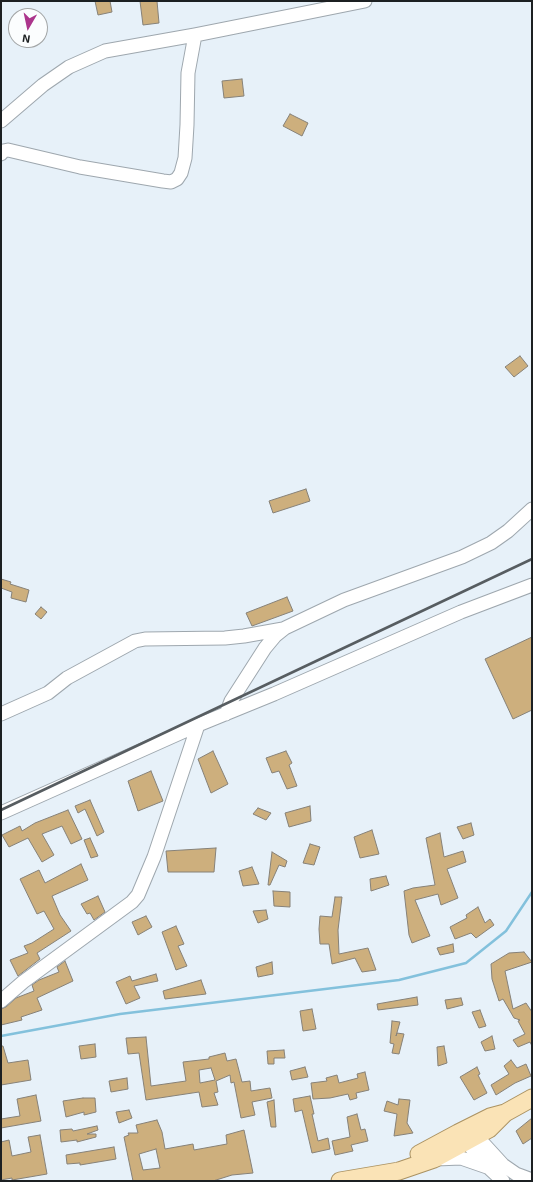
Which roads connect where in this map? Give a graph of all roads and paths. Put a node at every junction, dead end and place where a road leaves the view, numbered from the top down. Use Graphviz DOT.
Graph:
graph roads {
  1 [pos="365,1"];
  2 [pos="194,35"];
  3 [pos="1,121"];
  4 [pos="1,154"];
  5 [pos="532,509"];
  6 [pos="532,585"];
  7 [pos="285,628"];
  8 [pos="1,714"];
  9 [pos="226,714"];
  10 [pos="198,725"];
  11 [pos="1,813"];
  12 [pos="1,1001"];
  13 [pos="532,1098"];
  14 [pos="468,1135"];
  15 [pos="434,1159"];
  16 [pos="489,1168"];
  17 [pos="376,1176"];
  18 [pos="532,1180"];
  19 [pos="340,1181"];
  20 [pos="503,1181"];
  1 -- 2 [label="street"];
  2 -- 3 [label="street"];
  2 -- 4 [label="street"];
  5 -- 7 [label="street"];
  6 -- 9 [label="street"];
  7 -- 8 [label="street"];
  7 -- 9 [label="street"];
  9 -- 10 [label="street"];
  10 -- 11 [label="street"];
  10 -- 12 [label="street"];
  13 -- 14 [label="main road"];
  14 -- 15 [label="main road"];
  14 -- 16 [label="street"];
  14 -- 17 [label="main road"];
  14 -- 18 [label="street"];
  15 -- 16 [label="street"];
  15 -- 17 [label="main road"];
  16 -- 20 [label="street"];
  17 -- 19 [label="main road"];
}
